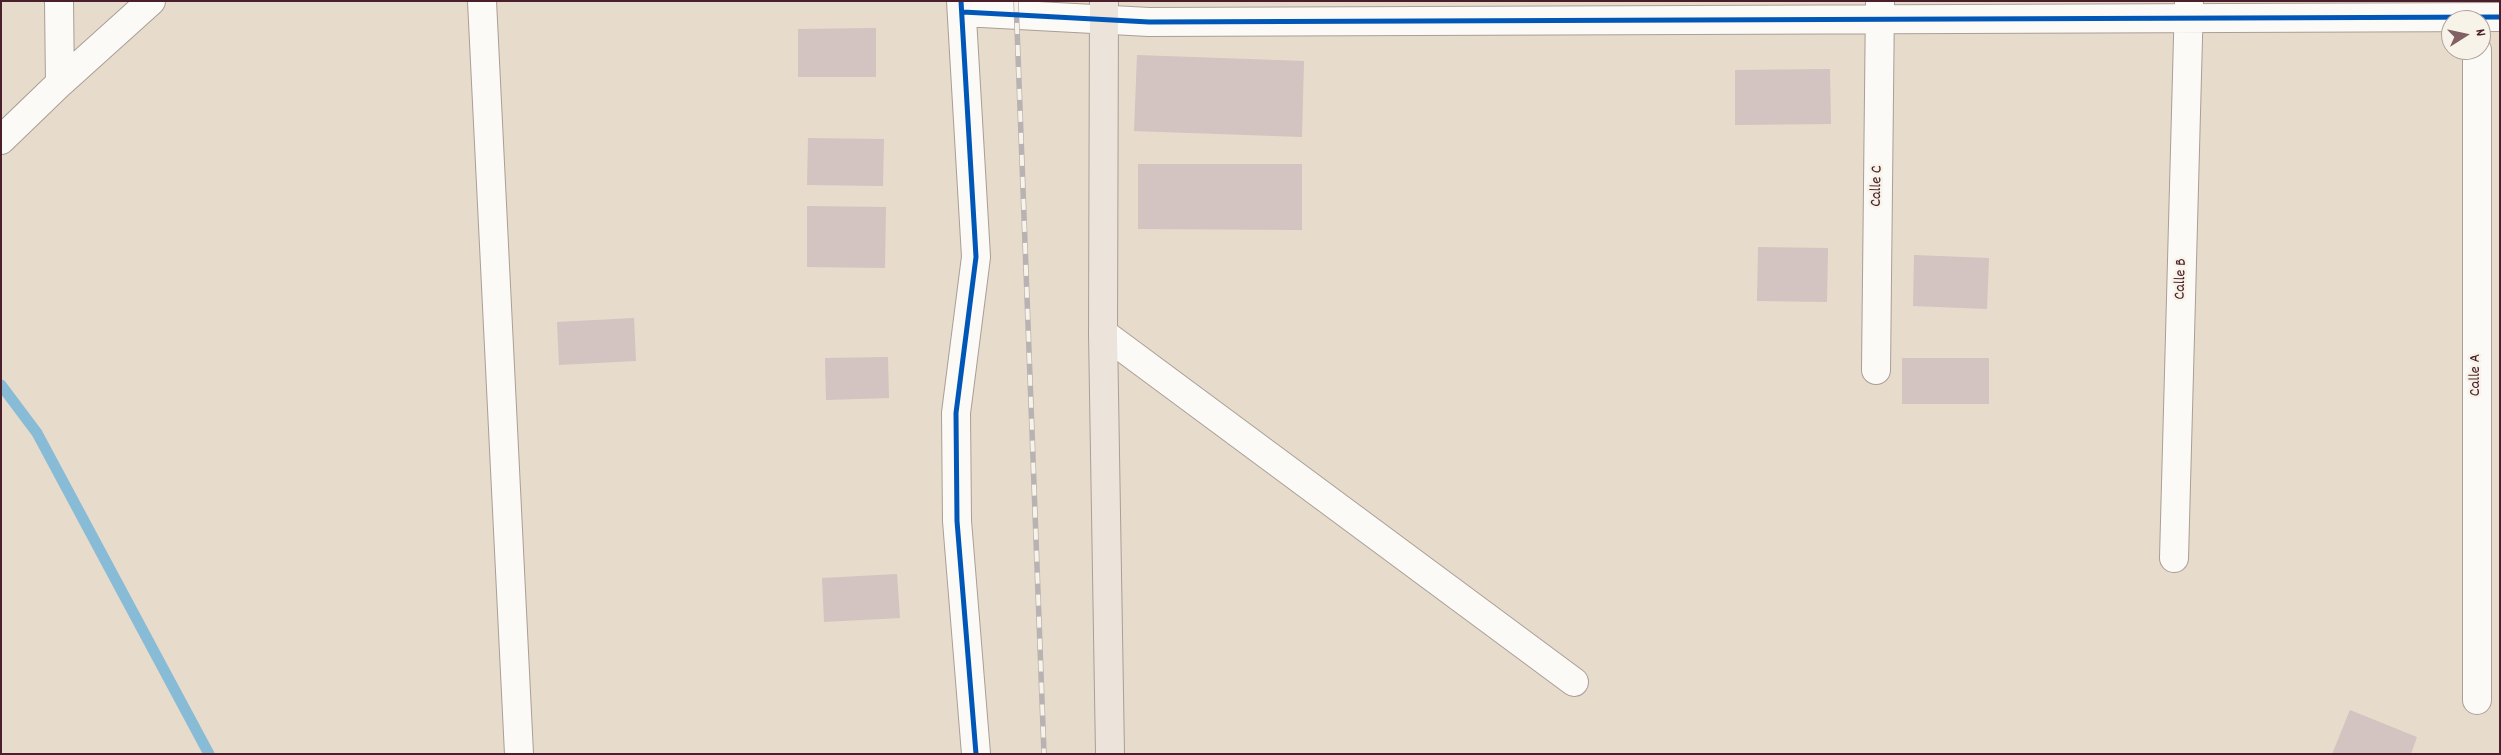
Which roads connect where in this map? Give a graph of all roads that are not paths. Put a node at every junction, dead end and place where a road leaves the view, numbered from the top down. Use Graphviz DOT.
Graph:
graph roads {
  1 [pos="59,1"];
  2 [pos="151,1"];
  3 [pos="482,1"];
  4 [pos="962,7"];
  5 [pos="2189,9"];
  6 [pos="1489,10"];
  7 [pos="1880,10"];
  8 [pos="1104,11"];
  9 [pos="2441,13"];
  10 [pos="2477,60"];
  11 [pos="60,83"];
  12 [pos="1,140"];
  13 [pos="1103,333"];
  14 [pos="1876,370"];
  15 [pos="2174,558"];
  16 [pos="1574,682"];
  17 [pos="2477,700"];
  18 [pos="519,754"];
  19 [pos="976,754"];
  20 [pos="1110,754"];
  1 -- 11 [label="street"];
  2 -- 11 [label="street"];
  3 -- 18 [label="street"];
  4 -- 8 [label="street"];
  4 -- 19 [label="street"];
  5 -- 7 [label="street"];
  5 -- 9 [label="street"];
  5 -- 15 [label="street, Calle B"];
  6 -- 7 [label="street"];
  6 -- 8 [label="street"];
  7 -- 14 [label="street, Calle C"];
  8 -- 13 [label="main road"];
  10 -- 17 [label="street, Calle A"];
  11 -- 12 [label="street"];
  13 -- 16 [label="street"];
  13 -- 20 [label="main road"];
}
